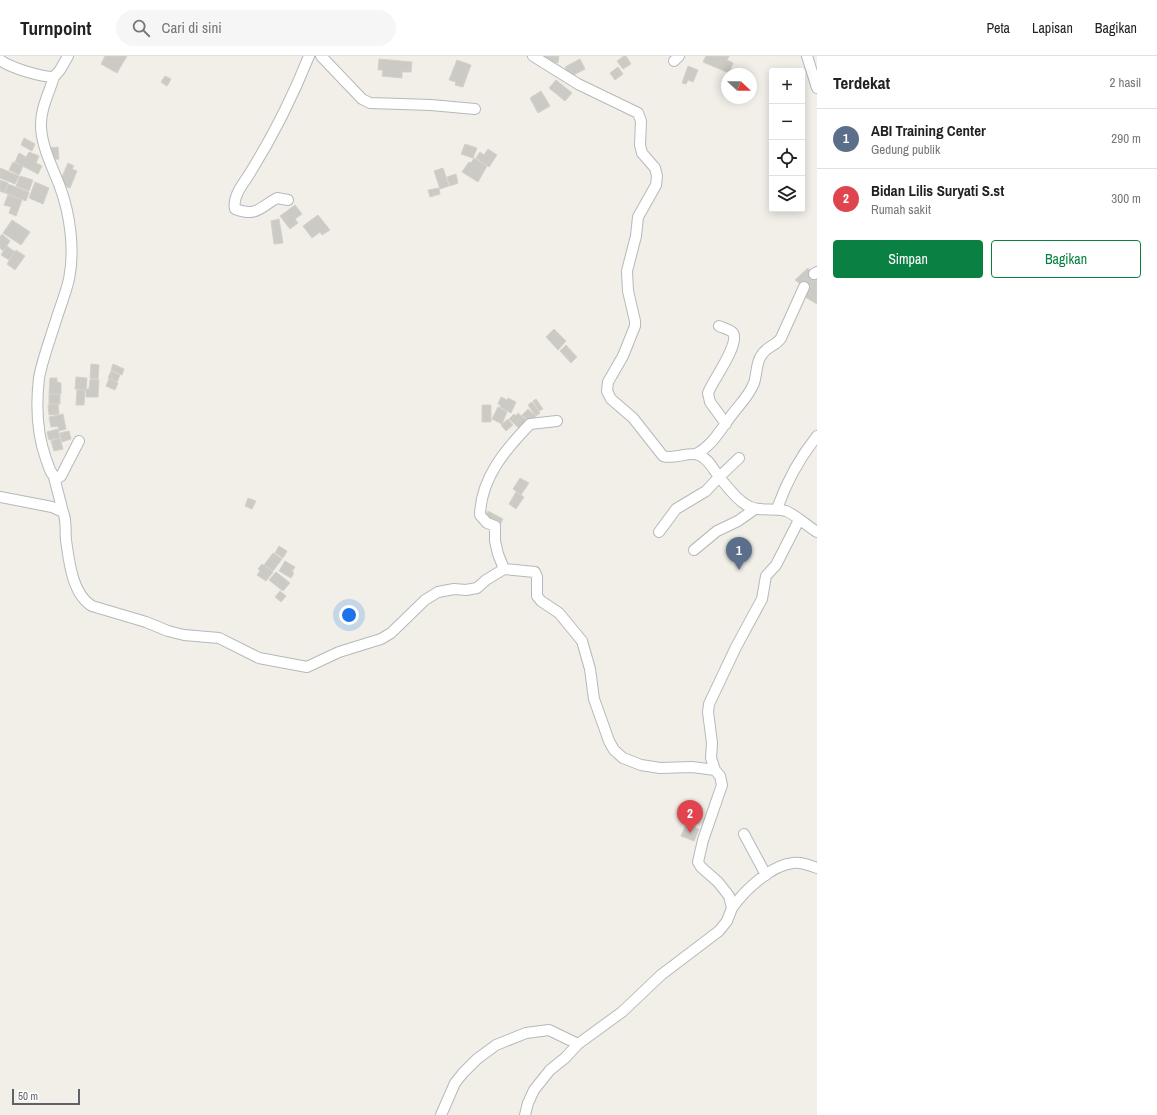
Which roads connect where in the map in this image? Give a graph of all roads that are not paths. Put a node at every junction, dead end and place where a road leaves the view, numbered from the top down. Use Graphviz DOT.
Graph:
graph roads {
  1 [pos="68,56"];
  2 [pos="309,56"];
  3 [pos="321,56"];
  4 [pos="533,56"];
  5 [pos="807,56"];
  6 [pos="0,60"];
  7 [pos="54,77"];
  8 [pos="817,88"];
  9 [pos="475,109"];
  10 [pos="288,200"];
  11 [pos="804,287"];
  12 [pos="719,326"];
  13 [pos="557,421"];
  14 [pos="726,424"];
  15 [pos="817,436"];
  16 [pos="79,441"];
  17 [pos="696,454"];
  18 [pos="739,458"];
  19 [pos="719,476"];
  20 [pos="54,477"];
  21 [pos="0,497"];
  22 [pos="755,509"];
  23 [pos="780,510"];
  24 [pos="63,512"];
  25 [pos="799,520"];
  26 [pos="659,532"];
  27 [pos="817,532"];
  28 [pos="694,550"];
  29 [pos="504,569"];
  30 [pos="715,770"];
  31 [pos="744,834"];
  32 [pos="817,868"];
  33 [pos="766,875"];
  34 [pos="732,908"];
  35 [pos="578,1044"];
  36 [pos="441,1115"];
  37 [pos="525,1115"];
  1 -- 7 [label="street"];
  2 -- 10 [label="street"];
  3 -- 9 [label="street"];
  4 -- 17 [label="street"];
  5 -- 8 [label="street"];
  6 -- 7 [label="street"];
  7 -- 20 [label="street"];
  11 -- 14 [label="street"];
  12 -- 14 [label="street"];
  13 -- 29 [label="street"];
  14 -- 17 [label="street"];
  15 -- 23 [label="street"];
  16 -- 20 [label="street"];
  17 -- 19 [label="street"];
  18 -- 19 [label="street"];
  19 -- 22 [label="street"];
  19 -- 26 [label="street"];
  20 -- 24 [label="street"];
  21 -- 24 [label="street"];
  22 -- 23 [label="street"];
  22 -- 28 [label="street"];
  23 -- 25 [label="street"];
  24 -- 29 [label="street"];
  25 -- 27 [label="street"];
  25 -- 30 [label="street"];
  29 -- 30 [label="street"];
  30 -- 34 [label="street"];
  31 -- 33 [label="street"];
  32 -- 33 [label="street"];
  33 -- 34 [label="street"];
  34 -- 35 [label="street"];
  35 -- 36 [label="street"];
  35 -- 37 [label="street"];
}
